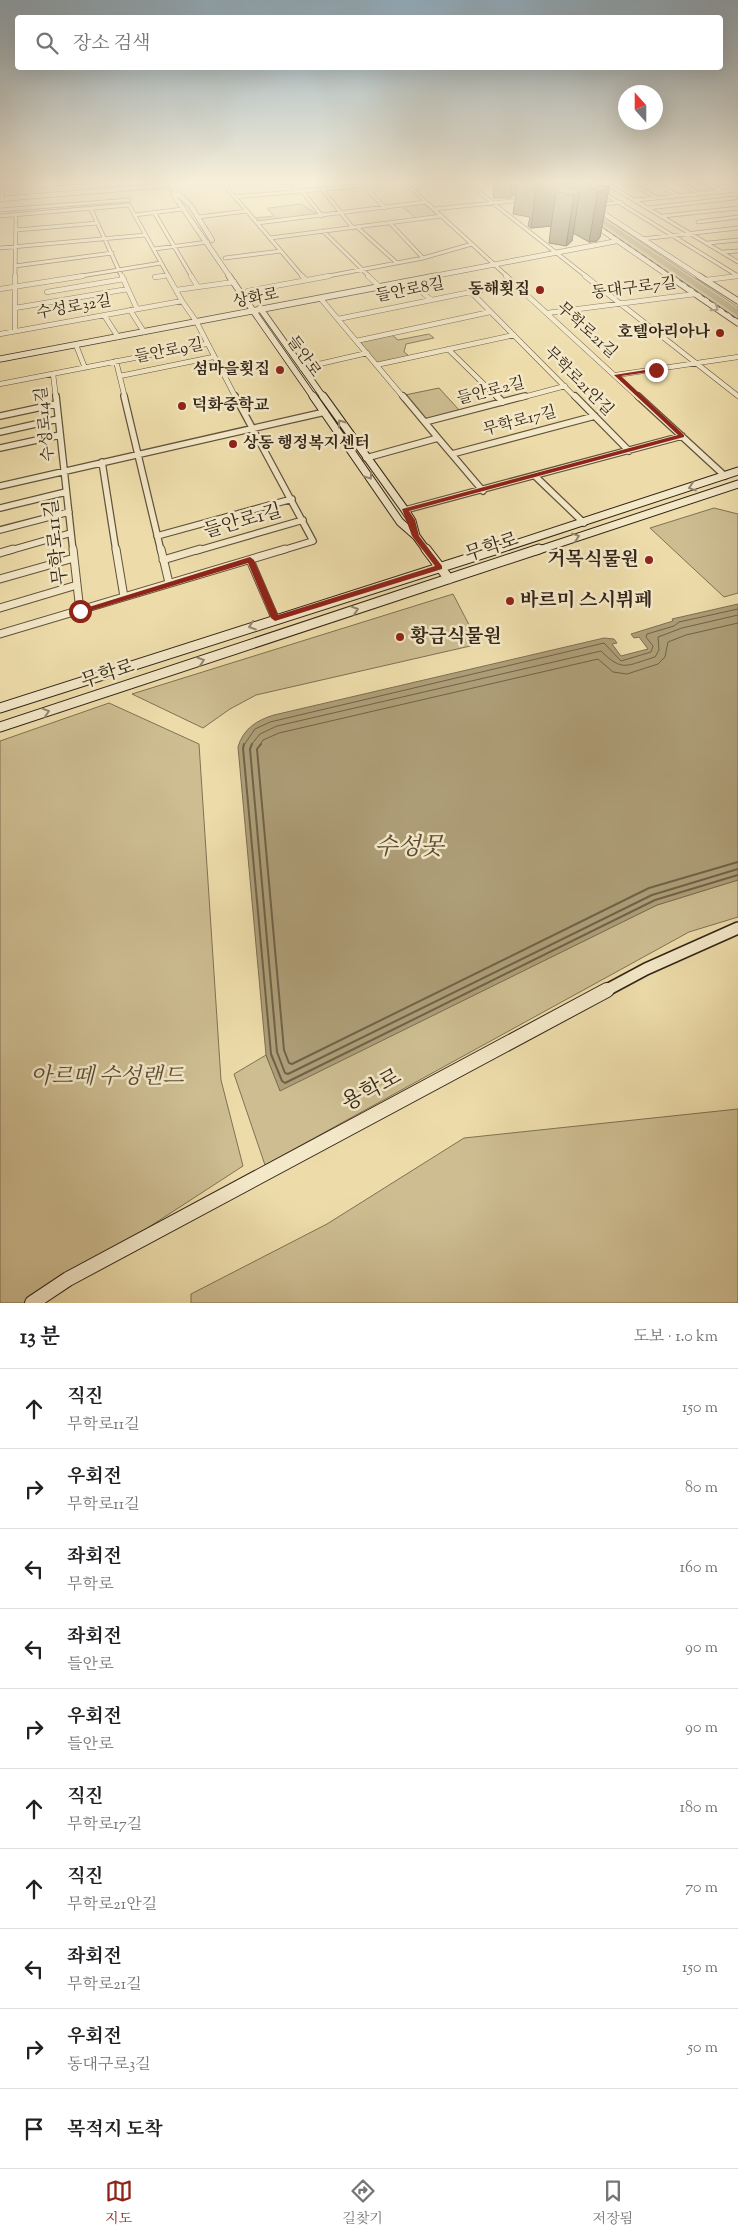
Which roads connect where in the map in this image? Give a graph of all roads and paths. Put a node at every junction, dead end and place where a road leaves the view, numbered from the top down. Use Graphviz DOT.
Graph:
graph roads {
  1 [pos="15,242"];
  2 [pos="73,242"];
  3 [pos="106,242"];
  4 [pos="150,242"];
  5 [pos="172,242"];
  6 [pos="208,242"];
  7 [pos="214,242"];
  8 [pos="273,242"];
  9 [pos="334,242"];
  10 [pos="372,242"];
  11 [pos="408,242"];
  12 [pos="470,242"];
  13 [pos="541,242"];
  14 [pos="613,242"];
  15 [pos="618,242"];
  16 [pos="646,242"];
  17 [pos="682,242"];
  18 [pos="719,242"];
  19 [pos="707,243"];
  20 [pos="472,244"];
  21 [pos="175,246"];
  22 [pos="15,247"];
  23 [pos="0,248"];
  24 [pos="154,249"];
  25 [pos="281,250"];
  26 [pos="738,251"];
  27 [pos="723,252"];
  28 [pos="112,253"];
  29 [pos="556,254"];
  30 [pos="225,258"];
  31 [pos="423,258"];
  32 [pos="738,262"];
  33 [pos="162,263"];
  34 [pos="397,263"];
  35 [pos="15,266"];
  36 [pos="496,266"];
  37 [pos="362,269"];
  38 [pos="119,270"];
  39 [pos="168,275"];
  40 [pos="738,276"];
  41 [pos="155,277"];
  42 [pos="124,279"];
  43 [pos="306,280"];
  44 [pos="706,280"];
  45 [pos="42,282"];
  46 [pos="234,282"];
  47 [pos="411,282"];
  48 [pos="515,283"];
  49 [pos="15,286"];
  50 [pos="198,287"];
  51 [pos="381,288"];
  52 [pos="0,289"];
  53 [pos="128,289"];
  54 [pos="176,290"];
  55 [pos="248,291"];
  56 [pos="47,292"];
  57 [pos="470,292"];
  58 [pos="695,294"];
  59 [pos="321,299"];
  60 [pos="431,300"];
  61 [pos="738,300"];
  62 [pos="182,301"];
  63 [pos="51,302"];
  64 [pos="620,304"];
  65 [pos="15,308"];
  66 [pos="137,309"];
  67 [pos="130,310"];
  68 [pos="258,311"];
  69 [pos="490,312"];
  70 [pos="547,312"];
  71 [pos="104,315"];
  72 [pos="338,319"];
  73 [pos="196,323"];
  74 [pos="738,323"];
  75 [pos="15,331"];
  76 [pos="144,332"];
  77 [pos="0,334"];
  78 [pos="514,335"];
  79 [pos="118,337"];
  80 [pos="356,341"];
  81 [pos="206,344"];
  82 [pos="76,345"];
  83 [pos="448,349"];
  84 [pos="367,353"];
  85 [pos="213,357"];
  86 [pos="738,357"];
  87 [pos="0,359"];
  88 [pos="116,361"];
  89 [pos="697,363"];
  90 [pos="376,365"];
  91 [pos="85,368"];
  92 [pos="302,368"];
  93 [pos="53,374"];
  94 [pos="616,375"];
  95 [pos="120,376"];
  96 [pos="0,384"];
  97 [pos="565,386"];
  98 [pos="738,396"];
  99 [pos="503,402"];
  100 [pos="56,404"];
  101 [pos="324,412"];
  102 [pos="0,416"];
  103 [pos="594,416"];
  104 [pos="58,419"];
  105 [pos="424,422"];
  106 [pos="252,427"];
  107 [pos="0,432"];
  108 [pos="60,435"];
  109 [pos="682,436"];
  110 [pos="438,438"];
  111 [pos="0,448"];
  112 [pos="629,451"];
  113 [pos="138,454"];
  114 [pos="452,454"];
  115 [pos="366,458"];
  116 [pos="102,462"];
  117 [pos="64,471"];
  118 [pos="738,471"];
  119 [pos="535,476"];
  120 [pos="725,476"];
  121 [pos="738,484"];
  122 [pos="0,486"];
  123 [pos="483,491"];
  124 [pos="66,492"];
  125 [pos="292,499"];
  126 [pos="0,508"];
  127 [pos="405,510"];
  128 [pos="69,512"];
  129 [pos="303,520"];
  130 [pos="584,523"];
  131 [pos="0,530"];
  132 [pos="71,533"];
  133 [pos="157,536"];
  134 [pos="416,536"];
  135 [pos="0,552"];
  136 [pos="74,558"];
  137 [pos="163,560"];
  138 [pos="250,560"];
  139 [pos="440,567"];
  140 [pos="0,579"];
  141 [pos="449,579"];
  142 [pos="169,583"];
  143 [pos="77,585"];
  144 [pos="124,597"];
  145 [pos="0,608"];
  146 [pos="80,611"];
  147 [pos="275,618"];
  148 [pos="0,634"];
  149 [pos="0,708"];
  150 [pos="0,727"];
  151 [pos="738,928"];
  152 [pos="32,1303"];
  1 -- 22 [label="street, 수성로32길"];
  2 -- 22 [label="street"];
  3 -- 28 [label="street"];
  4 -- 24 [label="street"];
  5 -- 21 [label="street"];
  6 -- 21 [label="street"];
  6 -- 46 [label="main road, 들안로"];
  7 -- 30 [label="main road, 들안로"];
  8 -- 25 [label="street"];
  9 -- 37 [label="street"];
  10 -- 34 [label="street"];
  11 -- 31 [label="street"];
  12 -- 20 [label="street, 무학로21길"];
  13 -- 29 [label="street"];
  14 -- 29 [label="main road, 상화로"];
  15 -- 58 [label="main road"];
  16 -- 44 [label="main road"];
  17 -- 40 [label="street"];
  18 -- 19 [label="street"];
  19 -- 27 [label="street"];
  20 -- 31 [label="street"];
  20 -- 36 [label="street, 무학로21길"];
  21 -- 24 [label="street"];
  21 -- 50 [label="street"];
  22 -- 23 [label="street"];
  22 -- 35 [label="street, 수성로32길"];
  24 -- 33 [label="street"];
  25 -- 30 [label="street"];
  25 -- 43 [label="street"];
  26 -- 27 [label="street"];
  27 -- 32 [label="street"];
  28 -- 35 [label="street"];
  28 -- 38 [label="street"];
  29 -- 36 [label="main road, 상화로"];
  29 -- 64 [label="street"];
  30 -- 55 [label="main road, 들안로"];
  31 -- 34 [label="street"];
  33 -- 38 [label="street, 수성로32길"];
  33 -- 39 [label="street"];
  34 -- 37 [label="street"];
  35 -- 49 [label="street, 수성로32길"];
  36 -- 47 [label="main road, 상화로"];
  36 -- 48 [label="street, 무학로21길"];
  37 -- 43 [label="street"];
  37 -- 51 [label="street"];
  38 -- 42 [label="street"];
  38 -- 45 [label="street, 수성로32길"];
  39 -- 41 [label="street"];
  39 -- 54 [label="street"];
  40 -- 44 [label="street"];
  42 -- 53 [label="street"];
  42 -- 56 [label="street"];
  43 -- 55 [label="street"];
  44 -- 61 [label="main road"];
  45 -- 49 [label="street, 수성로32길"];
  45 -- 56 [label="street"];
  46 -- 50 [label="street"];
  46 -- 68 [label="main road, 들안로"];
  47 -- 51 [label="main road, 상화로"];
  47 -- 60 [label="street"];
  48 -- 57 [label="street, 들안로8길"];
  48 -- 70 [label="street, 무학로21길"];
  49 -- 52 [label="street"];
  49 -- 65 [label="street, 수성로32길"];
  50 -- 54 [label="street"];
  51 -- 59 [label="main road, 상화로"];
  53 -- 63 [label="street, 수성로32길"];
  53 -- 66 [label="street"];
  54 -- 62 [label="street"];
  55 -- 68 [label="main road, 들안로"];
  56 -- 63 [label="street"];
  57 -- 60 [label="street, 들안로8길"];
  57 -- 69 [label="street, 무학로21안길"];
  58 -- 64 [label="street, 동대구로7길"];
  58 -- 74 [label="main road, one-way"];
  59 -- 68 [label="main road, 상화로"];
  59 -- 72 [label="street"];
  60 -- 72 [label="street, 들안로8길"];
  62 -- 66 [label="street, 수성로32길"];
  62 -- 73 [label="street"];
  63 -- 65 [label="street, 수성로32길"];
  64 -- 70 [label="street, 동대구로7길"];
  64 -- 89 [label="street"];
  65 -- 75 [label="street, 수성로32길"];
  66 -- 67 [label="street, 수성로32길"];
  67 -- 71 [label="street, 수성로32길"];
  67 -- 76 [label="street"];
  68 -- 73 [label="main road, 상화로"];
  68 -- 92 [label="main road, 들안로"];
  68 -- 101 [label="main road, 들안로"];
  69 -- 78 [label="street, 무학로21안길"];
  69 -- 80 [label="street, 들안로8길"];
  70 -- 94 [label="street, 무학로21길"];
  71 -- 75 [label="street, 수성로32길"];
  71 -- 79 [label="street"];
  72 -- 80 [label="street"];
  73 -- 76 [label="main road, 상화로"];
  73 -- 81 [label="street"];
  75 -- 77 [label="street, 수성로32길"];
  76 -- 79 [label="main road, 상화로"];
  78 -- 83 [label="street"];
  78 -- 97 [label="street, 무학로21안길"];
  79 -- 82 [label="main road, 상화로"];
  80 -- 84 [label="street"];
  81 -- 85 [label="street"];
  81 -- 88 [label="street"];
  82 -- 87 [label="main road, 상화로"];
  82 -- 91 [label="street"];
  83 -- 90 [label="street"];
  83 -- 99 [label="street"];
  84 -- 90 [label="street"];
  84 -- 92 [label="street"];
  85 -- 95 [label="street, 들안로9길"];
  85 -- 106 [label="street, 들안로9길"];
  86 -- 89 [label="street"];
  88 -- 91 [label="street"];
  88 -- 95 [label="street"];
  89 -- 94 [label="street"];
  89 -- 98 [label="street"];
  90 -- 105 [label="street"];
  91 -- 93 [label="street"];
  115 -- 92 [label="main road, 들안로, one-way"];
  93 -- 96 [label="street"];
  93 -- 100 [label="street, 수성로14길"];
  94 -- 109 [label="street, 무학로21길"];
  95 -- 113 [label="street"];
  97 -- 99 [label="street, 들안로2길"];
  97 -- 103 [label="street, 무학로21안길"];
  99 -- 105 [label="street, 들안로2길"];
  100 -- 102 [label="street"];
  100 -- 104 [label="street, 수성로14길"];
  101 -- 106 [label="street, 수성로14길"];
  101 -- 134 [label="main road, 들안로, one-way"];
  103 -- 112 [label="street, 무학로21안길"];
  103 -- 114 [label="street, 무학로17길"];
  104 -- 107 [label="street"];
  104 -- 108 [label="street, 수성로14길"];
  105 -- 110 [label="street"];
  106 -- 113 [label="street, 수성로14길"];
  106 -- 125 [label="street, 들안로9길"];
  108 -- 111 [label="street"];
  108 -- 117 [label="street, 수성로14길"];
  109 -- 112 [label="street"];
  109 -- 120 [label="street, 무학로21길"];
  110 -- 114 [label="street"];
  110 -- 115 [label="street"];
  112 -- 119 [label="street"];
  113 -- 116 [label="street, 수성로14길"];
  113 -- 133 [label="street"];
  114 -- 123 [label="street"];
  115 -- 127 [label="main road, 들안로"];
  116 -- 117 [label="street, 수성로14길"];
  116 -- 144 [label="street"];
  117 -- 122 [label="street, 수성로14길"];
  117 -- 124 [label="street, 무학로11길"];
  118 -- 120 [label="main road, 무학로"];
  119 -- 123 [label="street"];
  119 -- 130 [label="street"];
  120 -- 130 [label="main road, 무학로, one-way"];
  141 -- 121 [label="main road, 무학로, one-way"];
  123 -- 127 [label="street"];
  124 -- 126 [label="street"];
  124 -- 128 [label="street, 무학로11길"];
  125 -- 129 [label="street, 들안로9길"];
  125 -- 133 [label="street"];
  127 -- 134 [label="main road, 들안로"];
  128 -- 131 [label="street"];
  128 -- 132 [label="street, 무학로11길"];
  129 -- 137 [label="street, 들안로1길"];
  129 -- 138 [label="street, 들안로1길"];
  130 -- 139 [label="main road, 무학로"];
  132 -- 135 [label="street"];
  132 -- 136 [label="street, 무학로11길"];
  133 -- 137 [label="street"];
  134 -- 139 [label="main road, 들안로"];
  136 -- 140 [label="street"];
  136 -- 143 [label="street, 무학로11길"];
  137 -- 142 [label="street"];
  138 -- 142 [label="street, 무학로11길"];
  138 -- 147 [label="street"];
  139 -- 141 [label="main road, 들안로"];
  139 -- 147 [label="main road, 무학로"];
  150 -- 141 [label="main road, 무학로, one-way"];
  142 -- 144 [label="street, 무학로11길"];
  143 -- 145 [label="street"];
  143 -- 146 [label="street, 무학로11길"];
  144 -- 146 [label="street, 무학로11길"];
  146 -- 148 [label="street, 무학로11길"];
  147 -- 149 [label="main road, 무학로, one-way"];
  151 -- 152 [label="main road, 용학로"];
}
